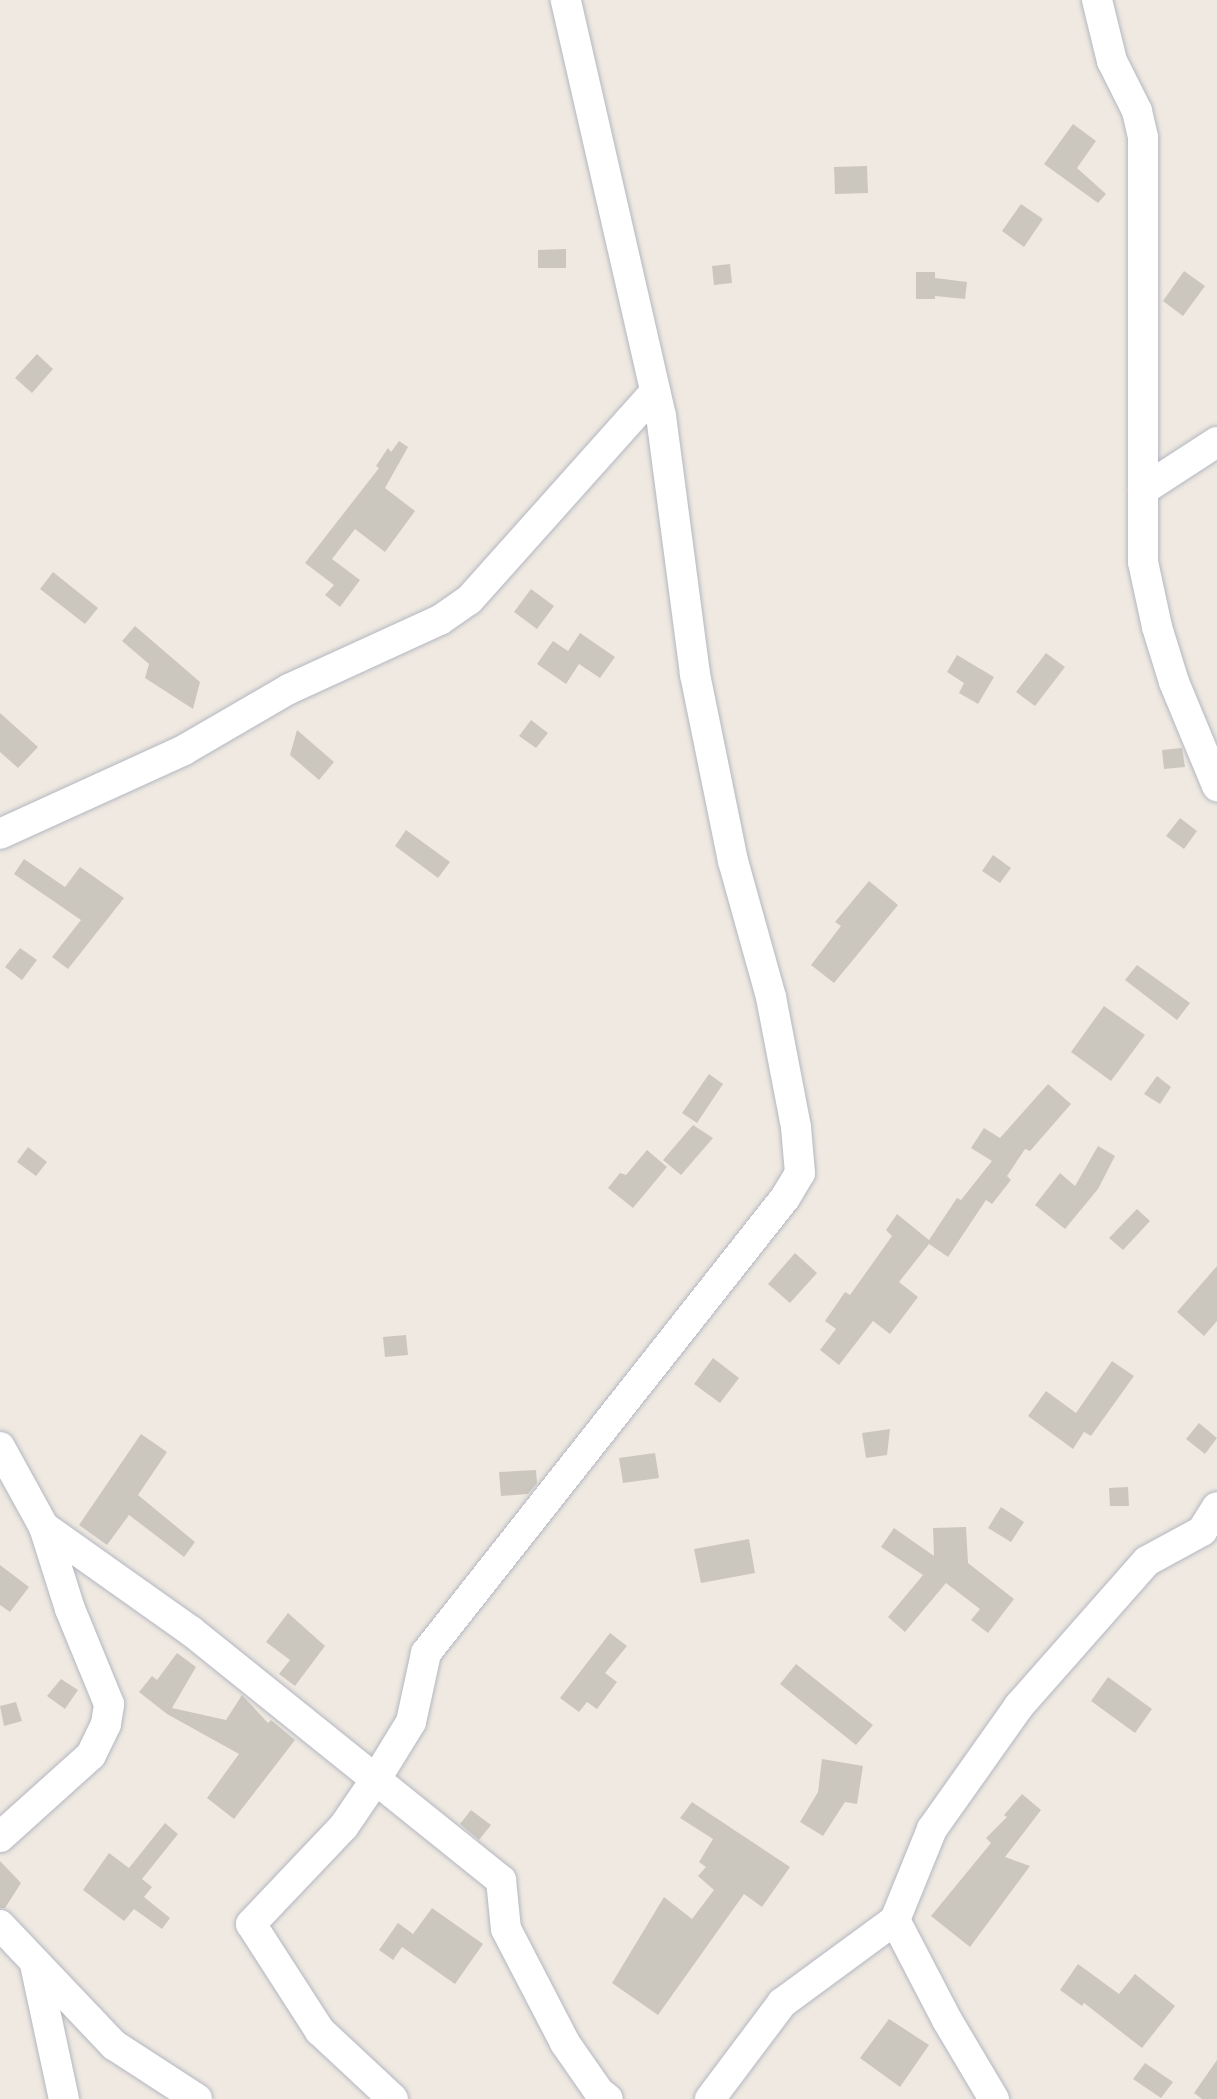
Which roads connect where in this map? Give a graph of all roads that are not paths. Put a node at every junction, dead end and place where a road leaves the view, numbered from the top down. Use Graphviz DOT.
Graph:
graph roads {
  1 [pos="566,0"];
  2 [pos="1097,0"];
  3 [pos="655,392"];
  4 [pos="1217,442"];
  5 [pos="1143,490"];
  6 [pos="1217,786"];
  7 [pos="0,834"];
  8 [pos="0,1447"];
  9 [pos="1212,1523"];
  10 [pos="44,1527"];
  11 [pos="376,1779"];
  12 [pos="0,1837"];
  13 [pos="895,1920"];
  14 [pos="0,1925"];
  15 [pos="34,1962"];
  16 [pos="565,2043"];
  17 [pos="64,2099"];
  18 [pos="197,2099"];
  19 [pos="393,2099"];
  20 [pos="579,2099"];
  21 [pos="608,2099"];
  22 [pos="710,2099"];
  23 [pos="994,2099"];
  1 -- 3 [label="street"];
  2 -- 5 [label="street"];
  3 -- 7 [label="street"];
  3 -- 11 [label="street"];
  4 -- 5 [label="street"];
  5 -- 6 [label="street"];
  8 -- 10 [label="street"];
  9 -- 13 [label="street"];
  10 -- 11 [label="street"];
  10 -- 12 [label="street"];
  11 -- 16 [label="street"];
  11 -- 19 [label="street"];
  13 -- 22 [label="street"];
  13 -- 23 [label="street"];
  14 -- 15 [label="street"];
  15 -- 17 [label="street"];
  15 -- 18 [label="street"];
  16 -- 20 [label="street"];
  16 -- 21 [label="street"];
}
